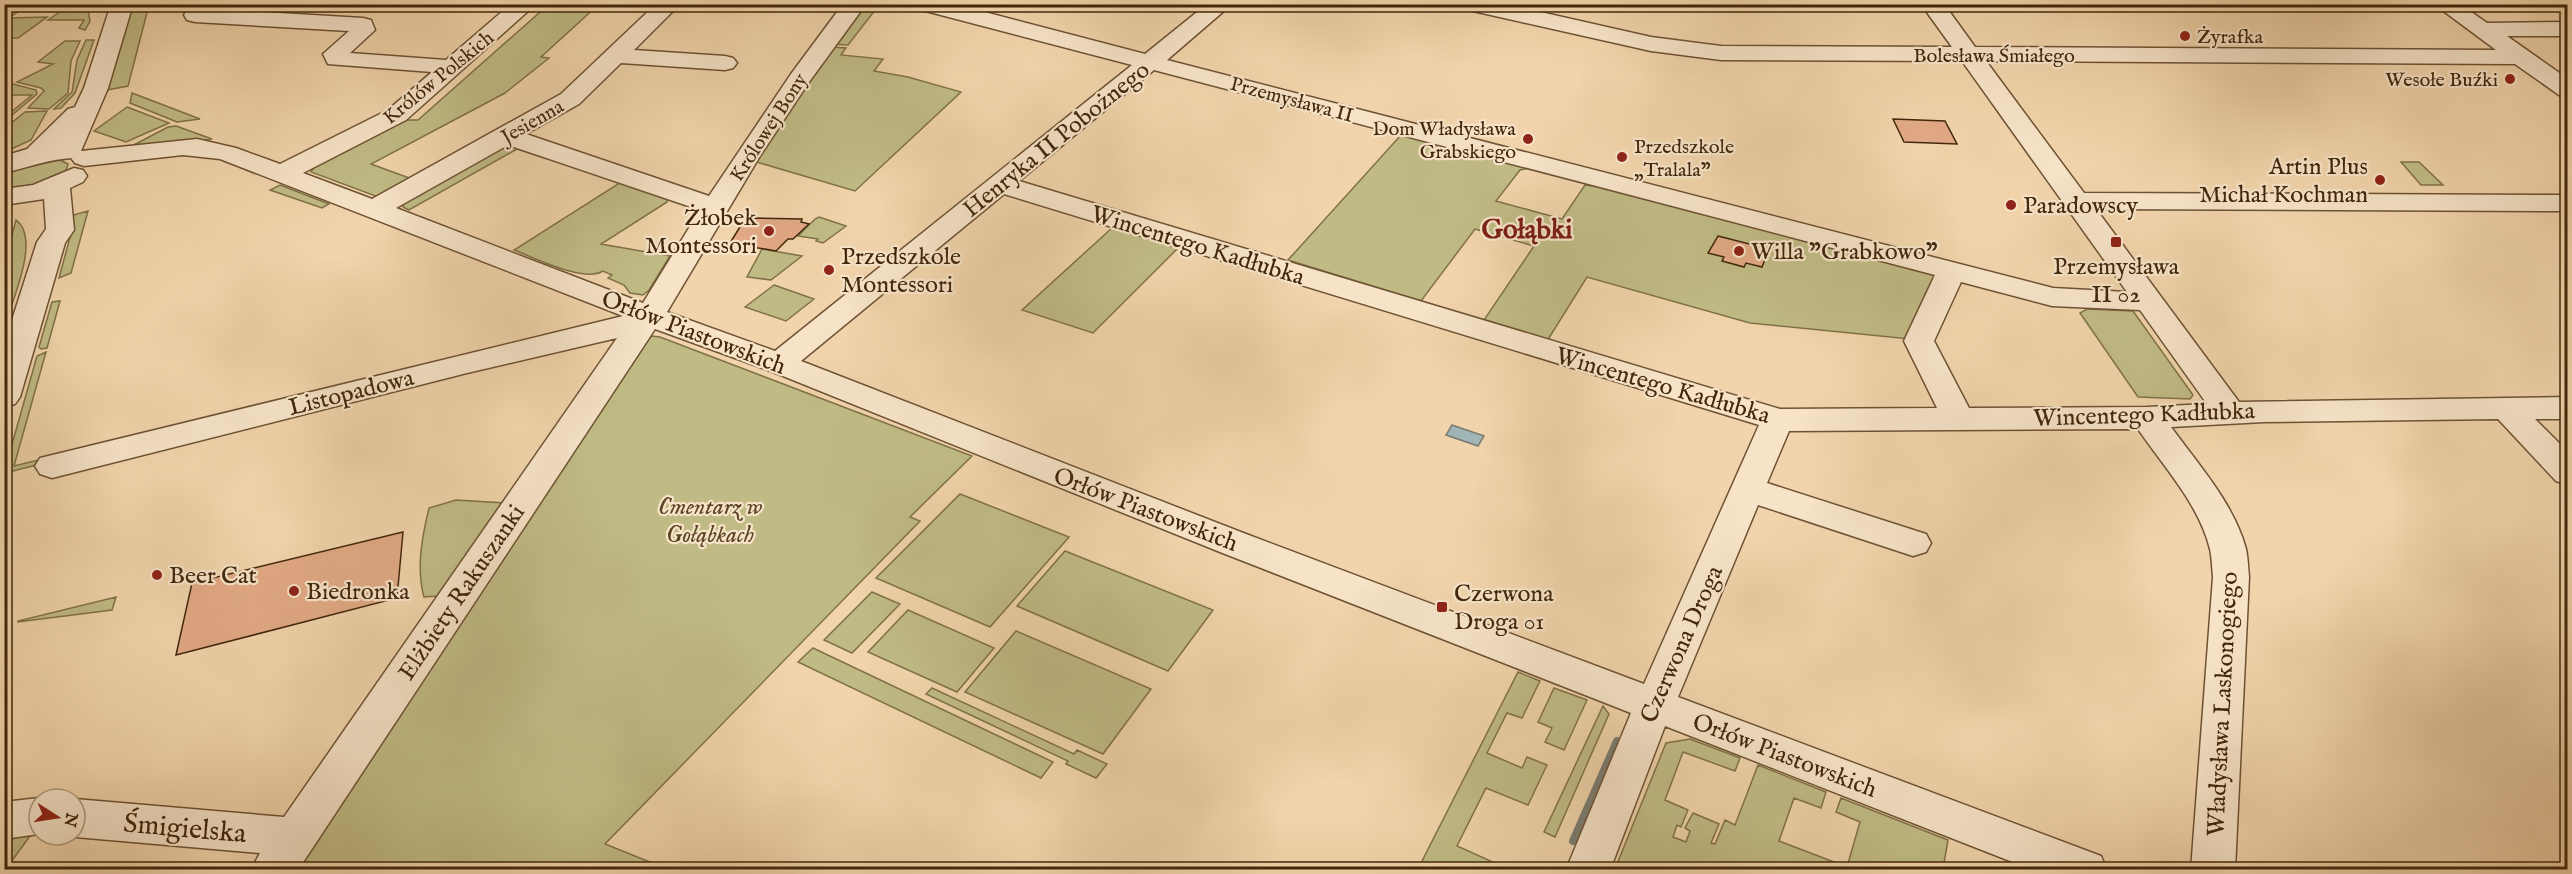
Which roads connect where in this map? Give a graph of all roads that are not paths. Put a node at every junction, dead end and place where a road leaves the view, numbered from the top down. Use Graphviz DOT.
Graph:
graph roads {
  1 [pos="122,4"];
  2 [pos="525,4"];
  3 [pos="669,4"];
  4 [pos="855,4"];
  5 [pos="926,4"];
  6 [pos="1221,4"];
  7 [pos="1473,4"];
  8 [pos="1932,4"];
  9 [pos="2445,4"];
  10 [pos="195,15"];
  11 [pos="2481,30"];
  12 [pos="2568,30"];
  13 [pos="1968,54"];
  14 [pos="616,56"];
  15 [pos="2520,57"];
  16 [pos="1149,62"];
  17 [pos="725,63"];
  18 [pos="442,66"];
  19 [pos="96,88"];
  20 [pos="2568,90"];
  21 [pos="507,136"];
  22 [pos="36,154"];
  23 [pos="4,165"];
  24 [pos="72,167"];
  25 [pos="282,174"];
  26 [pos="1000,184"];
  27 [pos="12,197"];
  28 [pos="2076,201"];
  29 [pos="2568,203"];
  30 [pos="716,207"];
  31 [pos="375,209"];
  32 [pos="51,242"];
  33 [pos="1952,271"];
  34 [pos="2149,301"];
  35 [pos="650,316"];
  36 [pos="779,363"];
  37 [pos="4,397"];
  38 [pos="2506,408"];
  39 [pos="2568,408"];
  40 [pos="2230,412"];
  41 [pos="1957,417"];
  42 [pos="2147,418"];
  43 [pos="1779,420"];
  44 [pos="52,466"];
  45 [pos="2568,473"];
  46 [pos="1747,489"];
  47 [pos="1913,543"];
  48 [pos="1654,706"];
  49 [pos="27,818"];
  50 [pos="87,820"];
  51 [pos="4,821"];
  52 [pos="284,853"];
  53 [pos="1588,870"];
  54 [pos="2085,870"];
  55 [pos="2213,870"];
  1 -- 19 [label="street"];
  2 -- 25 [label="street, Królów Polskich"];
  3 -- 14 [label="street, Jesienna"];
  4 -- 30 [label="street, Królowej Bony"];
  5 -- 16 [label="street, Przemysława II"];
  6 -- 16 [label="street, Henryka II Pobożnego"];
  7 -- 13 [label="street, Bolesława Śmiałego"];
  8 -- 13 [label="street"];
  9 -- 11 [label="street"];
  10 -- 18 [label="street"];
  11 -- 12 [label="street"];
  11 -- 15 [label="street"];
  13 -- 15 [label="street, Bolesława Śmiałego"];
  13 -- 28 [label="street"];
  14 -- 17 [label="street"];
  14 -- 21 [label="street, Jesienna"];
  15 -- 20 [label="street"];
  16 -- 26 [label="street, Henryka II Pobożnego"];
  16 -- 33 [label="street, Przemysława II"];
  19 -- 22 [label="street"];
  19 -- 24 [label="street"];
  21 -- 30 [label="street"];
  21 -- 31 [label="street, Jesienna"];
  22 -- 23 [label="street"];
  22 -- 24 [label="street"];
  24 -- 25 [label="street, Orłów Piastowskich"];
  24 -- 27 [label="street"];
  24 -- 32 [label="street"];
  25 -- 31 [label="street, Orłów Piastowskich"];
  26 -- 36 [label="street, Henryka II Pobożnego"];
  26 -- 43 [label="street, Wincentego Kadłubka"];
  27 -- 32 [label="street"];
  28 -- 29 [label="street"];
  28 -- 34 [label="street"];
  30 -- 35 [label="street, Królowej Bony"];
  31 -- 35 [label="street, Orłów Piastowskich"];
  32 -- 37 [label="street"];
  33 -- 34 [label="street, Przemysława II"];
  33 -- 41 [label="street"];
  34 -- 40 [label="street"];
  35 -- 36 [label="street, Orłów Piastowskich"];
  35 -- 44 [label="street, Listopadowa"];
  35 -- 52 [label="street, Elżbiety Rakuszanki"];
  36 -- 48 [label="street, Orłów Piastowskich"];
  38 -- 39 [label="street, Wincentego Kadłubka"];
  38 -- 40 [label="street, Wincentego Kadłubka"];
  38 -- 45 [label="street"];
  40 -- 42 [label="street, Wincentego Kadłubka"];
  41 -- 42 [label="street, Wincentego Kadłubka"];
  41 -- 43 [label="street, Wincentego Kadłubka"];
  42 -- 55 [label="street, Władysława Laskonogiego"];
  43 -- 46 [label="street, Czerwona Droga"];
  46 -- 47 [label="street"];
  46 -- 48 [label="street, Czerwona Droga"];
  48 -- 53 [label="street, Czerwona Droga"];
  48 -- 54 [label="street, Orłów Piastowskich"];
  49 -- 51 [label="street"];
  50 -- 52 [label="street, Śmigielska"];
}
